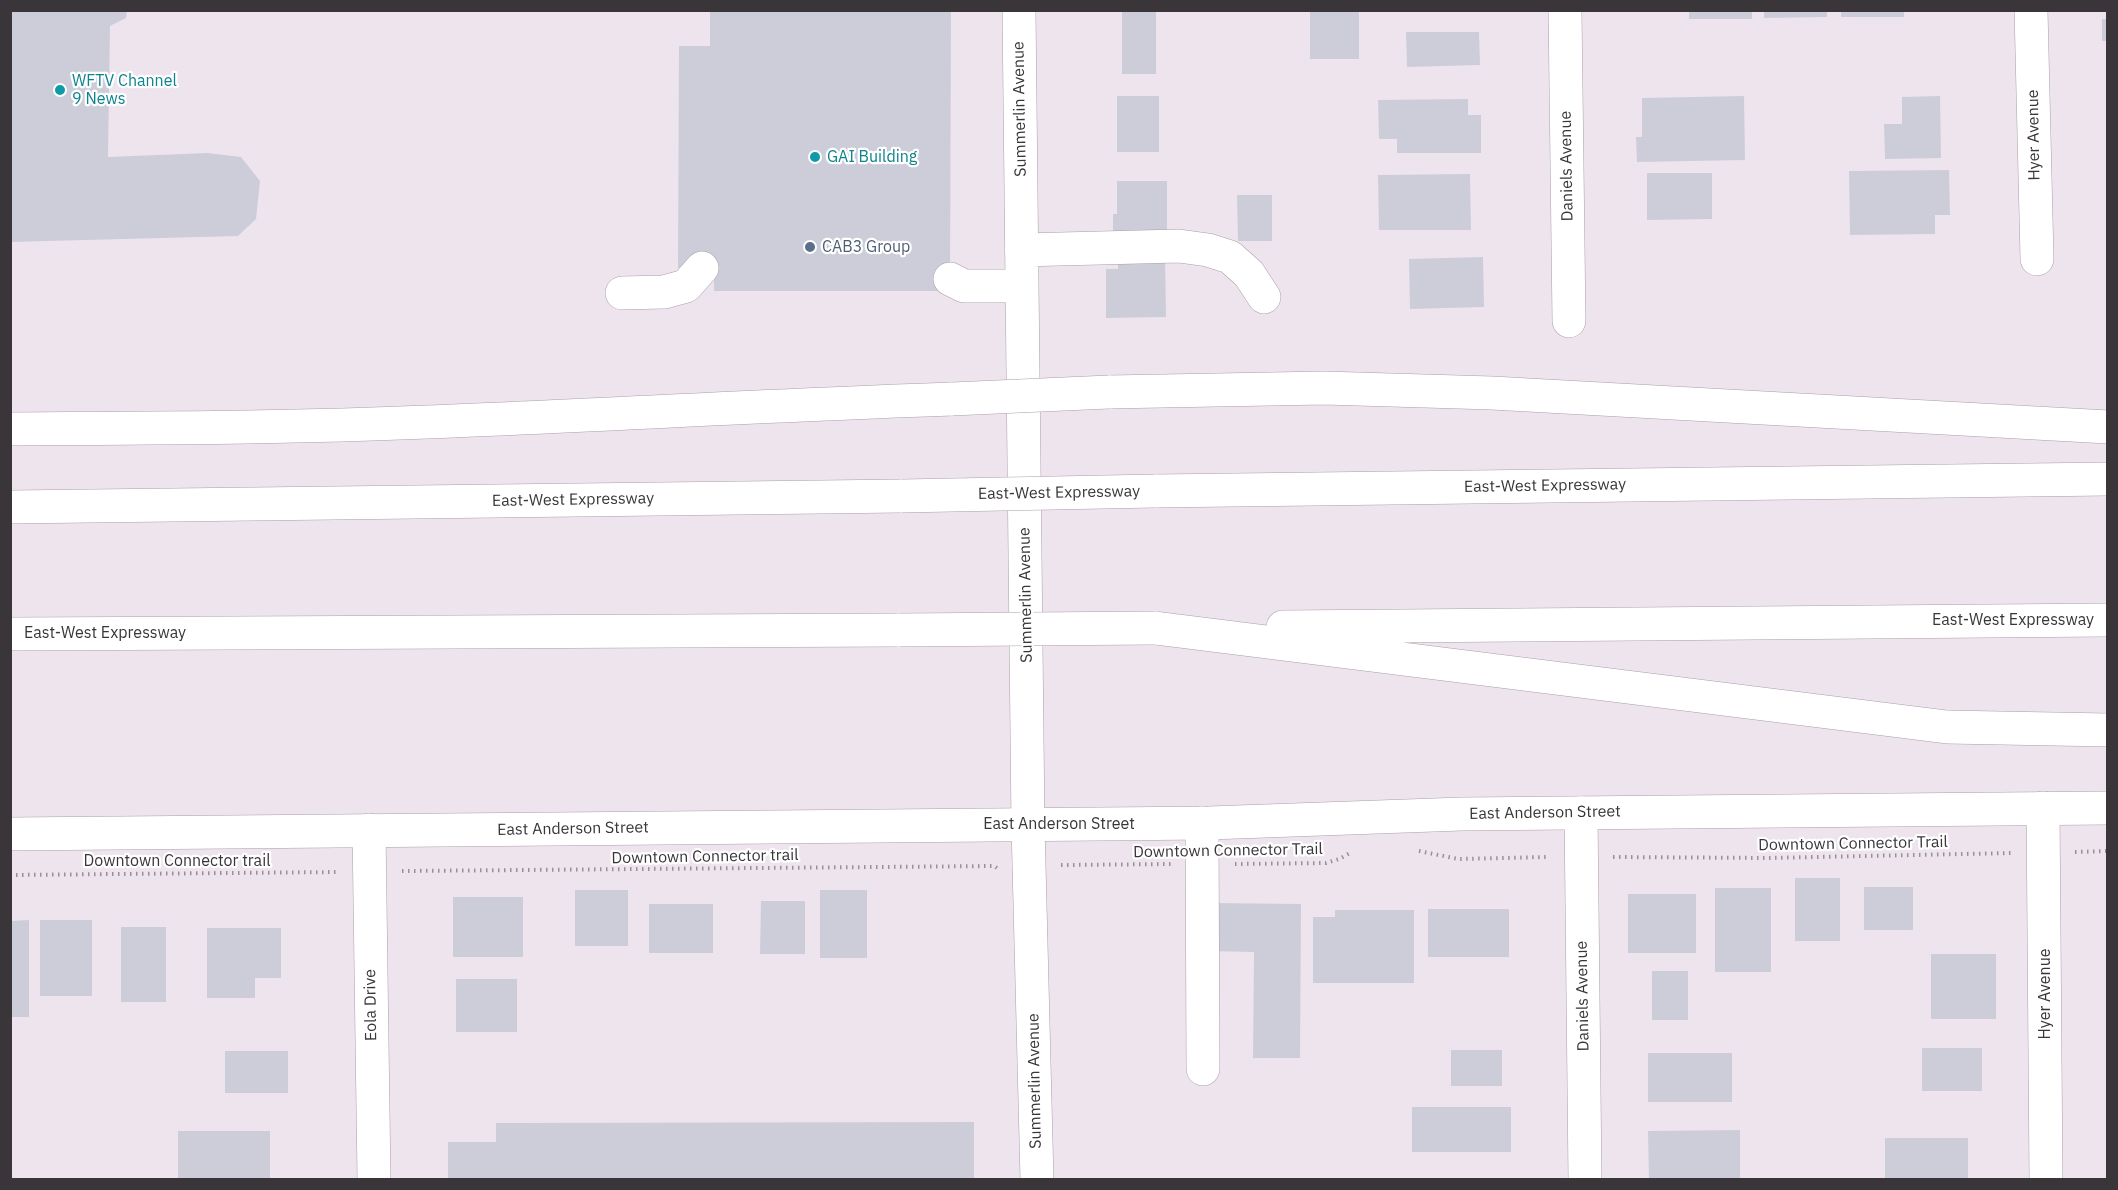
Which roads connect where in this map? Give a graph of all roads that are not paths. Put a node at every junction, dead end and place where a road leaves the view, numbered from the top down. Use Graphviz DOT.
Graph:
graph roads {
  1 [pos="1019,10"];
  2 [pos="1565,10"];
  3 [pos="2031,10"];
  4 [pos="1021,250"];
  5 [pos="2037,259"];
  6 [pos="702,268"];
  7 [pos="957,283"];
  8 [pos="1022,286"];
  9 [pos="622,293"];
  10 [pos="1264,297"];
  11 [pos="1569,321"];
  12 [pos="2108,427"];
  13 [pos="10,429"];
  14 [pos="2108,478"];
  15 [pos="10,507"];
  16 [pos="2108,620"];
  17 [pos="1155,628"];
  18 [pos="10,634"];
  19 [pos="2108,730"];
  20 [pos="2043,808"];
  21 [pos="2108,808"];
  22 [pos="1581,813"];
  23 [pos="1202,823"];
  24 [pos="1028,825"];
  25 [pos="369,830"];
  26 [pos="10,834"];
  27 [pos="1203,1069"];
  28 [pos="374,1179"];
  29 [pos="1037,1179"];
  30 [pos="1585,1179"];
  31 [pos="2046,1179"];
  1 -- 4 [label="main road, Summerlin Avenue"];
  2 -- 11 [label="main road, Daniels Avenue"];
  3 -- 5 [label="main road, Hyer Avenue"];
  4 -- 8 [label="main road, Summerlin Avenue"];
  4 -- 10 [label="main road"];
  6 -- 9 [label="main road"];
  7 -- 8 [label="main road"];
  8 -- 24 [label="main road, Summerlin Avenue"];
  12 -- 13 [label="main road, bridge"];
  14 -- 15 [label="main road, East-West Expressway, bridge"];
  16 -- 17 [label="main road, East-West Expressway"];
  17 -- 18 [label="main road, East-West Expressway, bridge"];
  17 -- 19 [label="main road"];
  20 -- 21 [label="main road, East Anderson Street"];
  20 -- 22 [label="main road, East Anderson Street"];
  20 -- 31 [label="main road, Hyer Avenue"];
  22 -- 23 [label="main road, East Anderson Street"];
  22 -- 30 [label="main road, Daniels Avenue"];
  23 -- 24 [label="main road, East Anderson Street"];
  23 -- 27 [label="main road"];
  24 -- 25 [label="main road, East Anderson Street"];
  24 -- 29 [label="main road, Summerlin Avenue"];
  25 -- 26 [label="main road, East Anderson Street"];
  25 -- 28 [label="main road, Eola Drive"];
}
